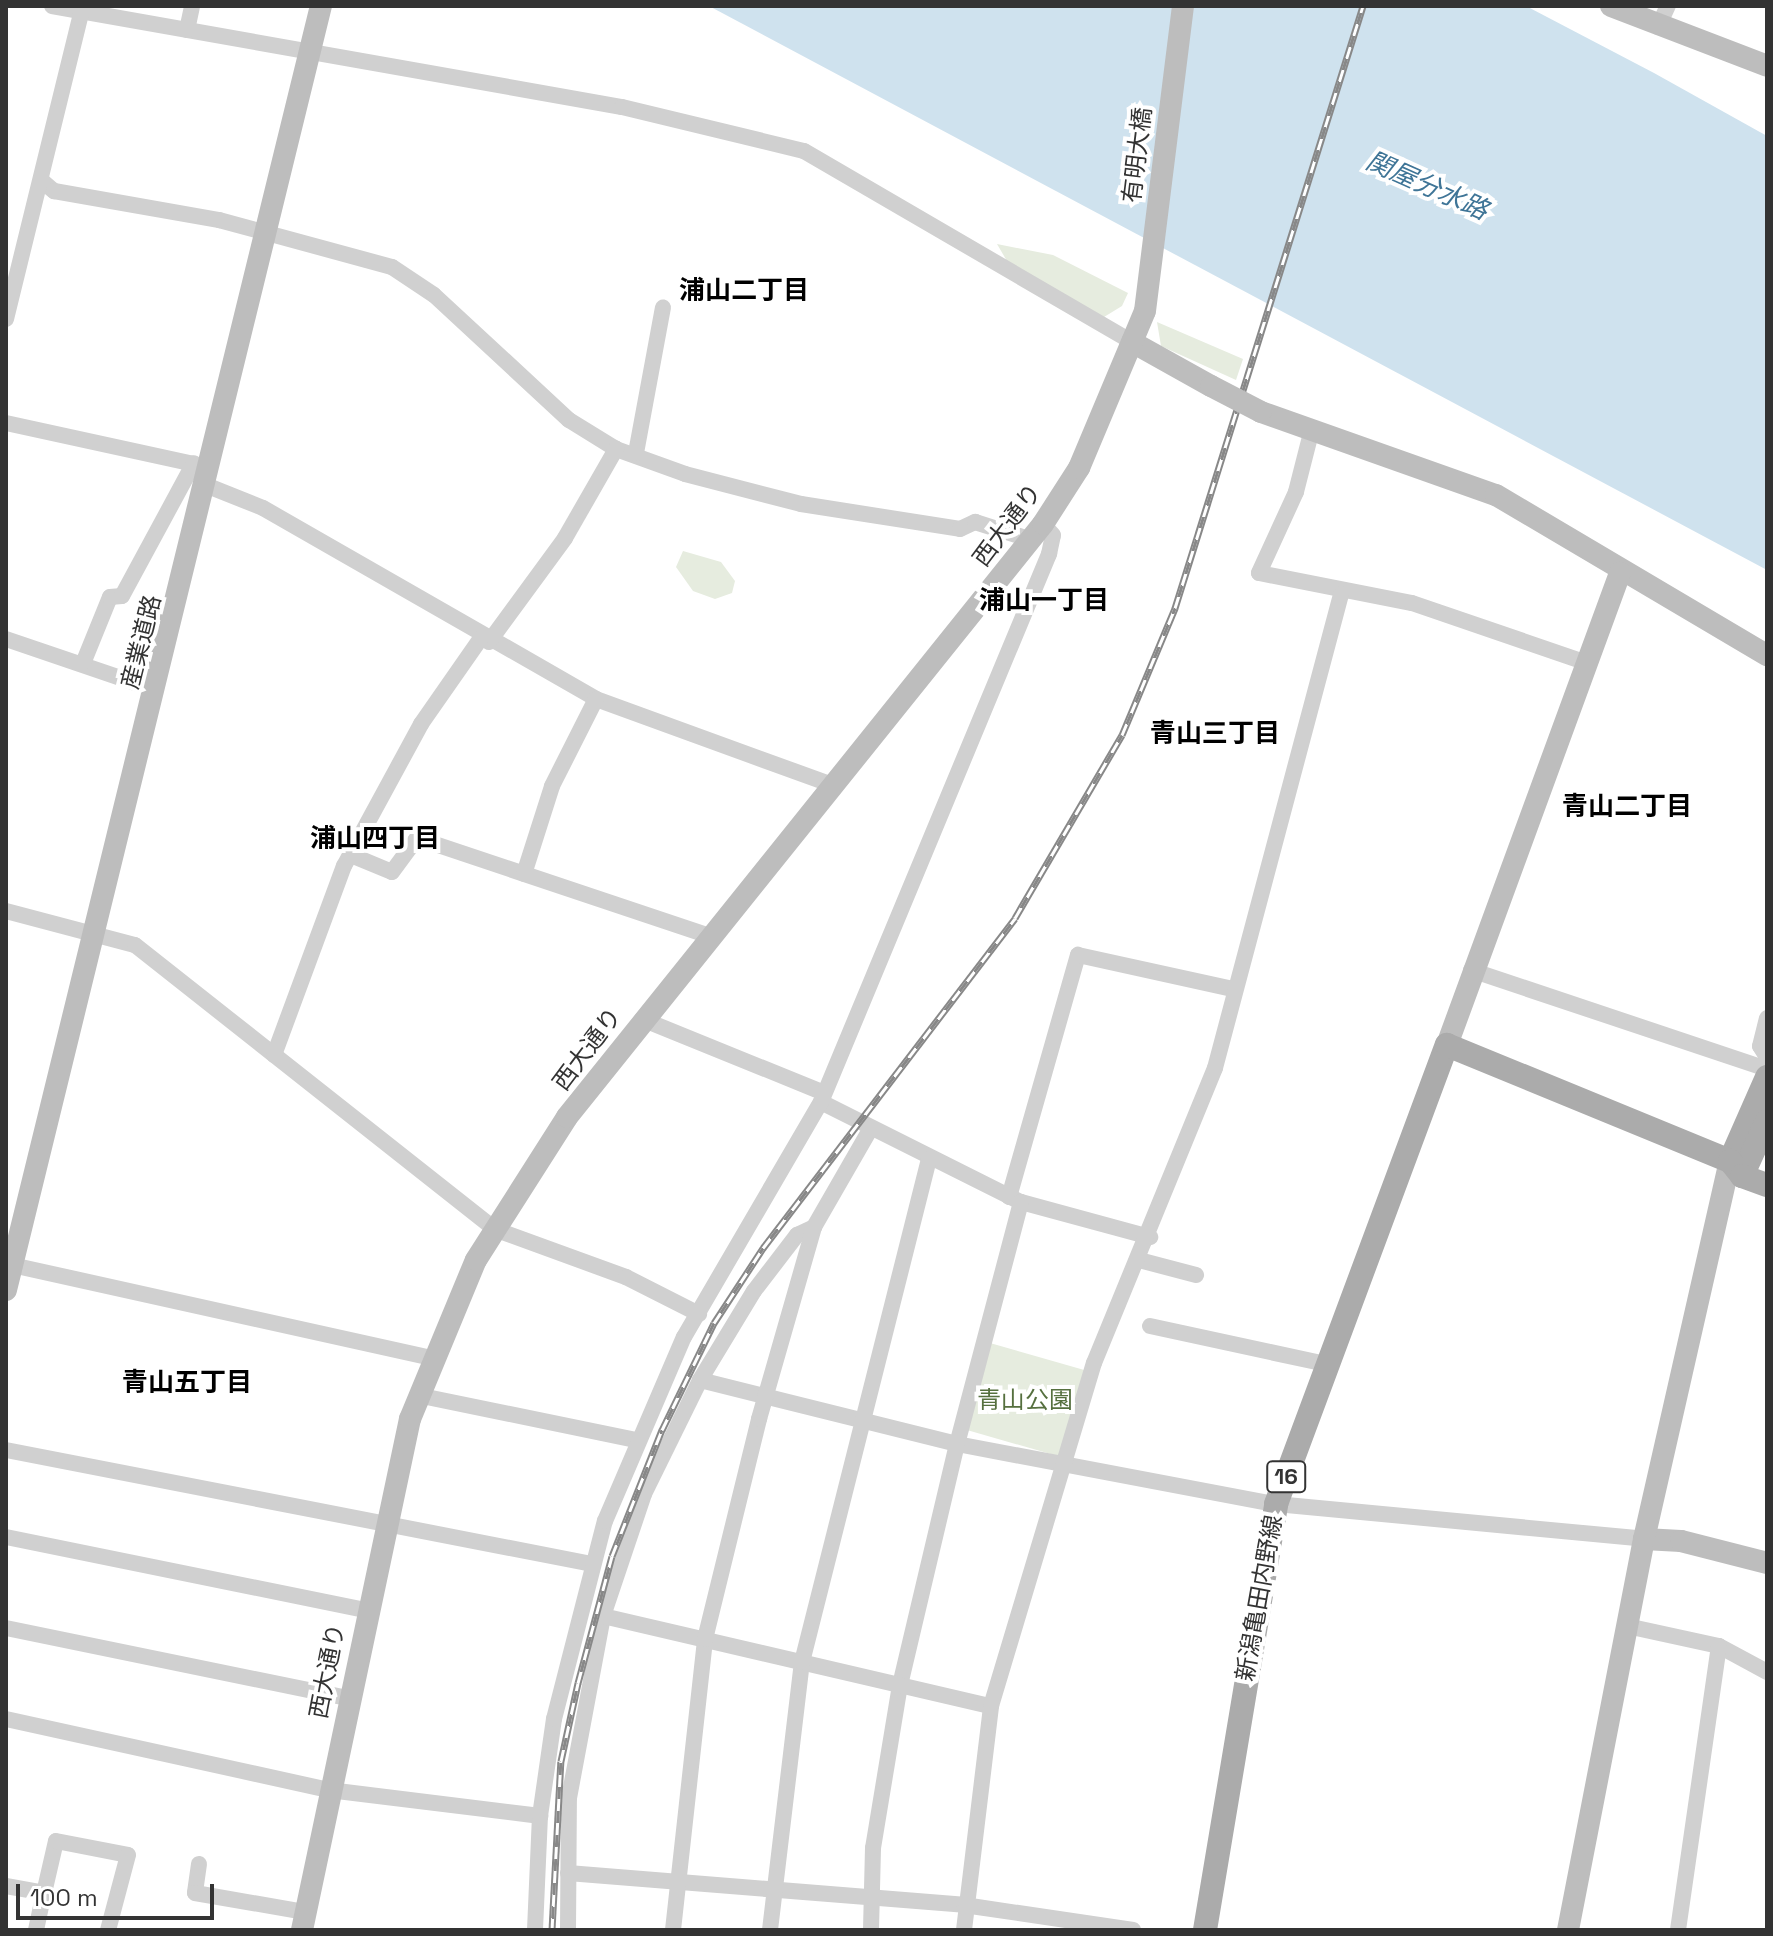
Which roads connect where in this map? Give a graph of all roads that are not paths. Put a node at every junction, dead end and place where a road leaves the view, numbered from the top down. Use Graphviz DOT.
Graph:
graph roads {
  1 [pos="52,6"];
  2 [pos="192,6"];
  3 [pos="321,6"];
  4 [pos="1183,6"];
  5 [pos="1611,6"];
  6 [pos="82,10"];
  7 [pos="1663,16"];
  8 [pos="187,30"];
  9 [pos="311,53"];
  10 [pos="1767,66"];
  11 [pos="42,181"];
  12 [pos="268,234"];
  13 [pos="663,307"];
  14 [pos="1145,311"];
  15 [pos="6,319"];
  16 [pos="1132,342"];
  17 [pos="6,423"];
  18 [pos="1312,429"];
  19 [pos="616,449"];
  20 [pos="636,453"];
  21 [pos="205,472"];
  22 [pos="1036,532"];
  23 [pos="1620,573"];
  24 [pos="1341,594"];
  25 [pos="6,639"];
  26 [pos="485,640"];
  27 [pos="1767,655"];
  28 [pos="84,661"];
  29 [pos="1584,662"];
  30 [pos="156,690"];
  31 [pos="596,699"];
  32 [pos="832,785"];
  33 [pos="351,855"];
  34 [pos="524,874"];
  35 [pos="6,911"];
  36 [pos="95,932"];
  37 [pos="710,936"];
  38 [pos="1471,970"];
  39 [pos="1233,989"];
  40 [pos="1767,1018"];
  41 [pos="642,1019"];
  42 [pos="1445,1049"];
  43 [pos="274,1055"];
  44 [pos="1767,1057"];
  45 [pos="1767,1069"];
  46 [pos="1767,1077"];
  47 [pos="822,1098"];
  48 [pos="1767,1121"];
  49 [pos="871,1128"];
  50 [pos="929,1159"];
  51 [pos="1733,1171"];
  52 [pos="1767,1185"];
  53 [pos="1015,1199"];
  54 [pos="814,1227"];
  55 [pos="494,1229"];
  56 [pos="1150,1237"];
  57 [pos="1139,1260"];
  58 [pos="12,1265"];
  59 [pos="1196,1275"];
  60 [pos="6,1290"];
  61 [pos="699,1314"];
  62 [pos="1150,1326"];
  63 [pos="433,1358"];
  64 [pos="1326,1364"];
  65 [pos="700,1380"];
  66 [pos="417,1395"];
  67 [pos="766,1395"];
  68 [pos="859,1420"];
  69 [pos="636,1440"];
  70 [pos="957,1444"];
  71 [pos="6,1450"];
  72 [pos="1062,1470"];
  73 [pos="1276,1504"];
  74 [pos="385,1527"];
  75 [pos="6,1537"];
  76 [pos="1644,1539"];
  77 [pos="1767,1563"];
  78 [pos="592,1564"];
  79 [pos="366,1610"];
  80 [pos="603,1616"];
  81 [pos="1627,1626"];
  82 [pos="6,1628"];
  83 [pos="705,1639"];
  84 [pos="1719,1646"];
  85 [pos="802,1662"];
  86 [pos="1767,1672"];
  87 [pos="900,1685"];
  88 [pos="348,1698"];
  89 [pos="991,1706"];
  90 [pos="6,1719"];
  91 [pos="329,1790"];
  92 [pos="540,1816"];
  93 [pos="199,1864"];
  94 [pos="568,1873"];
  95 [pos="675,1879"];
  96 [pos="6,1886"];
  97 [pos="770,1889"];
  98 [pos="44,1893"];
  99 [pos="871,1899"];
  100 [pos="964,1905"];
  101 [pos="304,1921"];
  102 [pos="36,1930"];
  103 [pos="108,1930"];
  104 [pos="535,1930"];
  105 [pos="568,1930"];
  106 [pos="673,1930"];
  107 [pos="770,1930"];
  108 [pos="871,1930"];
  109 [pos="964,1930"];
  110 [pos="1133,1930"];
  111 [pos="1205,1930"];
  112 [pos="1568,1930"];
  113 [pos="1678,1930"];
  1 -- 6 [label="street"];
  2 -- 8 [label="street"];
  3 -- 9 [label="street, 産業道路"];
  4 -- 14 [label="street, 有明大橋"];
  5 -- 7 [label="street"];
  6 -- 8 [label="street"];
  6 -- 11 [label="street"];
  7 -- 10 [label="street"];
  8 -- 9 [label="street"];
  9 -- 12 [label="street, 産業道路"];
  9 -- 16 [label="street"];
  11 -- 12 [label="street"];
  11 -- 15 [label="street"];
  12 -- 19 [label="street"];
  12 -- 21 [label="street, 産業道路"];
  13 -- 20 [label="street"];
  14 -- 16 [label="street, 西大通り"];
  16 -- 18 [label="street, bridge"];
  16 -- 22 [label="street, 西大通り"];
  17 -- 21 [label="street"];
  18 -- 23 [label="street"];
  18 -- 24 [label="street"];
  19 -- 20 [label="street"];
  19 -- 26 [label="street"];
  20 -- 22 [label="street"];
  21 -- 26 [label="street"];
  21 -- 28 [label="street"];
  21 -- 30 [label="street, 産業道路"];
  22 -- 32 [label="street, 西大通り"];
  22 -- 47 [label="street"];
  23 -- 27 [label="street"];
  23 -- 29 [label="street"];
  24 -- 29 [label="street"];
  24 -- 39 [label="street"];
  25 -- 28 [label="street"];
  26 -- 31 [label="street"];
  26 -- 33 [label="street"];
  28 -- 30 [label="street"];
  29 -- 38 [label="street"];
  30 -- 36 [label="street, 産業道路"];
  31 -- 32 [label="street"];
  31 -- 34 [label="street"];
  32 -- 37 [label="street, 西大通り"];
  33 -- 34 [label="street"];
  33 -- 43 [label="street"];
  34 -- 37 [label="street"];
  35 -- 36 [label="street"];
  36 -- 43 [label="street"];
  36 -- 58 [label="street, 産業道路"];
  37 -- 41 [label="street, 西大通り"];
  38 -- 42 [label="street"];
  38 -- 45 [label="street"];
  39 -- 53 [label="street"];
  39 -- 56 [label="street"];
  40 -- 44 [label="street"];
  41 -- 47 [label="street"];
  41 -- 55 [label="street, 西大通り"];
  42 -- 51 [label="main road"];
  42 -- 64 [label="main road, 新潟亀田内野線 / 16"];
  43 -- 55 [label="street"];
  46 -- 51 [label="main road"];
  47 -- 49 [label="street"];
  47 -- 61 [label="street"];
  48 -- 51 [label="main road"];
  49 -- 50 [label="street"];
  49 -- 54 [label="street"];
  50 -- 53 [label="street"];
  50 -- 68 [label="street"];
  51 -- 52 [label="main road"];
  51 -- 76 [label="street"];
  53 -- 56 [label="street"];
  53 -- 70 [label="street"];
  54 -- 65 [label="street"];
  54 -- 67 [label="street"];
  55 -- 61 [label="street"];
  55 -- 63 [label="street, 西大通り"];
  56 -- 57 [label="street"];
  57 -- 59 [label="street"];
  57 -- 72 [label="street"];
  58 -- 60 [label="street, 産業道路"];
  58 -- 63 [label="street"];
  61 -- 69 [label="street"];
  62 -- 64 [label="street"];
  63 -- 66 [label="street, 西大通り"];
  64 -- 73 [label="main road, 新潟亀田内野線 / 16"];
  65 -- 67 [label="street"];
  65 -- 80 [label="street"];
  66 -- 69 [label="street"];
  66 -- 74 [label="street, 西大通り"];
  67 -- 68 [label="street"];
  67 -- 83 [label="street"];
  68 -- 70 [label="street"];
  68 -- 85 [label="street"];
  69 -- 78 [label="street"];
  70 -- 72 [label="street"];
  70 -- 87 [label="street"];
  71 -- 74 [label="street"];
  72 -- 73 [label="street"];
  72 -- 89 [label="street"];
  73 -- 76 [label="street"];
  73 -- 111 [label="main road, 新潟亀田内野線 / 16"];
  74 -- 78 [label="street"];
  74 -- 79 [label="street, 西大通り"];
  75 -- 79 [label="street"];
  76 -- 77 [label="street"];
  76 -- 81 [label="street"];
  78 -- 92 [label="street"];
  79 -- 88 [label="street, 西大通り"];
  80 -- 83 [label="street"];
  80 -- 94 [label="street"];
  81 -- 84 [label="street"];
  81 -- 112 [label="street"];
  82 -- 88 [label="street"];
  83 -- 85 [label="street"];
  83 -- 95 [label="street"];
  84 -- 86 [label="street"];
  84 -- 113 [label="street"];
  85 -- 87 [label="street"];
  85 -- 97 [label="street"];
  87 -- 89 [label="street"];
  87 -- 99 [label="street"];
  88 -- 91 [label="street, 西大通り"];
  89 -- 100 [label="street"];
  90 -- 91 [label="street"];
  91 -- 92 [label="street"];
  91 -- 101 [label="street, 西大通り"];
  92 -- 104 [label="street"];
  93 -- 101 [label="street"];
  94 -- 95 [label="street"];
  94 -- 105 [label="street"];
  95 -- 97 [label="street"];
  95 -- 106 [label="street"];
  96 -- 98 [label="street"];
  97 -- 99 [label="street"];
  97 -- 107 [label="street"];
  98 -- 102 [label="street"];
  98 -- 103 [label="street"];
  99 -- 100 [label="street"];
  99 -- 108 [label="street"];
  100 -- 109 [label="street"];
  100 -- 110 [label="street"];
}
